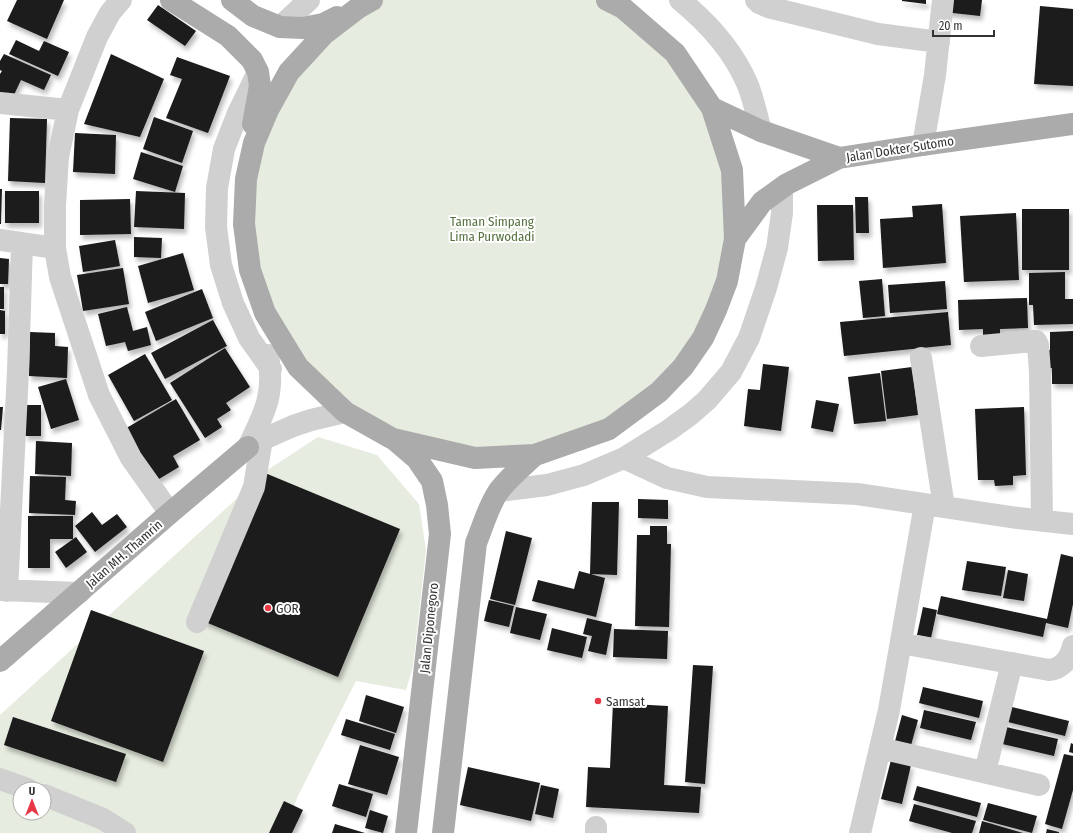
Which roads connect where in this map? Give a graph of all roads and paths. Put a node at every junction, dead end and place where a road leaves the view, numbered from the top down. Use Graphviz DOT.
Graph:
graph roads {
  1 [pos="121,0"];
  2 [pos="171,0"];
  3 [pos="232,0"];
  4 [pos="309,0"];
  5 [pos="371,0"];
  6 [pos="680,0"];
  7 [pos="756,0"];
  8 [pos="943,0"];
  9 [pos="614,3"];
  10 [pos="280,27"];
  11 [pos="939,42"];
  12 [pos="258,72"];
  13 [pos="0,103"];
  14 [pos="712,108"];
  15 [pos="68,110"];
  16 [pos="1073,124"];
  17 [pos="761,131"];
  18 [pos="923,145"];
  19 [pos="839,158"];
  20 [pos="246,179"];
  21 [pos="782,188"];
  22 [pos="735,239"];
  23 [pos="0,240"];
  24 [pos="22,243"];
  25 [pos="55,248"];
  26 [pos="264,313"];
  27 [pos="981,346"];
  28 [pos="921,358"];
  29 [pos="271,369"];
  30 [pos="345,412"];
  31 [pos="393,439"];
  32 [pos="255,443"];
  33 [pos="536,455"];
  34 [pos="624,458"];
  35 [pos="499,491"];
  36 [pos="935,505"];
  37 [pos="170,513"];
  38 [pos="1042,521"];
  39 [pos="1073,524"];
  40 [pos="3,590"];
  41 [pos="79,593"];
  42 [pos="197,622"];
  43 [pos="901,642"];
  44 [pos="1073,646"];
  45 [pos="0,662"];
  46 [pos="1012,663"];
  47 [pos="880,748"];
  48 [pos="985,772"];
  49 [pos="0,779"];
  50 [pos="12,783"];
  51 [pos="1039,785"];
  52 [pos="52,797"];
  53 [pos="125,833"];
  54 [pos="406,833"];
  55 [pos="443,833"];
  56 [pos="860,833"];
  1 -- 15 [label="street"];
  2 -- 12 [label="main road"];
  3 -- 10 [label="main road"];
  4 -- 10 [label="street"];
  5 -- 10 [label="main road"];
  5 -- 20 [label="main road"];
  6 -- 17 [label="street"];
  7 -- 11 [label="street"];
  8 -- 11 [label="street"];
  9 -- 14 [label="main road"];
  11 -- 18 [label="street"];
  12 -- 20 [label="main road"];
  12 -- 29 [label="street"];
  13 -- 15 [label="street"];
  14 -- 17 [label="main road, Jalan Dokter Sutomo"];
  14 -- 22 [label="main road"];
  15 -- 25 [label="street"];
  16 -- 18 [label="main road, Jalan Dokter Sutomo"];
  17 -- 19 [label="main road, Jalan Dokter Sutomo"];
  18 -- 19 [label="main road, Jalan Dokter Sutomo"];
  19 -- 21 [label="main road"];
  20 -- 26 [label="main road"];
  21 -- 22 [label="main road"];
  21 -- 34 [label="street"];
  22 -- 33 [label="main road"];
  23 -- 24 [label="street"];
  24 -- 25 [label="street"];
  24 -- 40 [label="street"];
  25 -- 37 [label="street"];
  26 -- 29 [label="street"];
  26 -- 30 [label="main road"];
  27 -- 38 [label="street"];
  28 -- 36 [label="street"];
  29 -- 32 [label="street"];
  30 -- 31 [label="main road"];
  30 -- 32 [label="street"];
  31 -- 33 [label="main road"];
  31 -- 54 [label="main road, Jalan Diponegoro"];
  32 -- 37 [label="main road, Jalan MH. Thamrin"];
  32 -- 42 [label="street"];
  33 -- 35 [label="main road"];
  34 -- 35 [label="street"];
  34 -- 36 [label="street"];
  35 -- 55 [label="main road"];
  36 -- 38 [label="street"];
  36 -- 43 [label="street"];
  37 -- 41 [label="main road, Jalan MH. Thamrin"];
  38 -- 39 [label="street"];
  40 -- 41 [label="street"];
  41 -- 45 [label="main road, Jalan MH. Thamrin"];
  43 -- 46 [label="street"];
  43 -- 47 [label="street"];
  44 -- 46 [label="street"];
  46 -- 48 [label="street"];
  47 -- 48 [label="street"];
  47 -- 56 [label="street"];
  48 -- 51 [label="street"];
  49 -- 50 [label="street"];
  52 -- 53 [label="street"];
}
